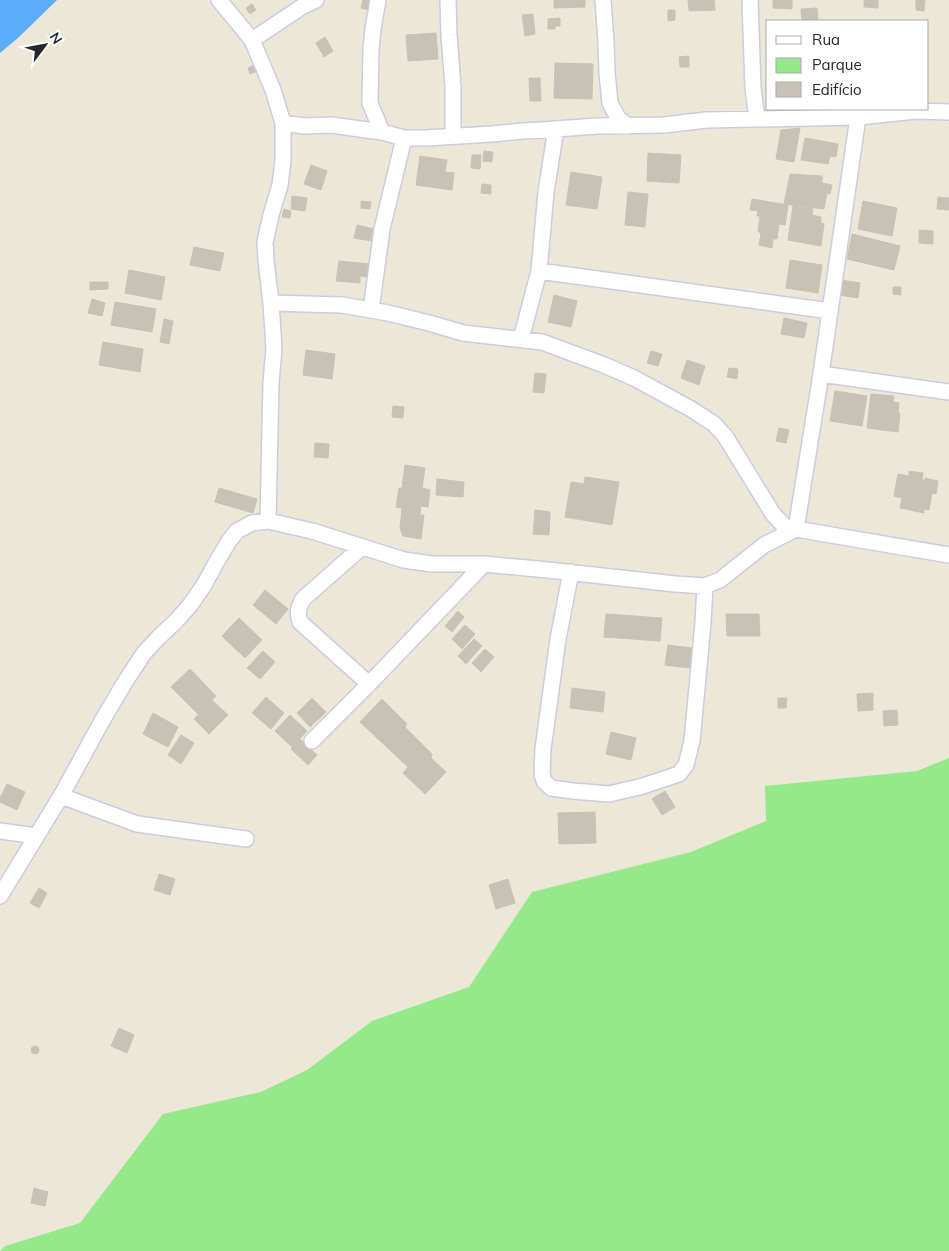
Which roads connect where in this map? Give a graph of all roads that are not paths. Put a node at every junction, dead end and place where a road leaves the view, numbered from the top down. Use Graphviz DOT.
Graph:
graph roads {
  1 [pos="316,0"];
  2 [pos="378,0"];
  3 [pos="448,0"];
  4 [pos="604,0"];
  5 [pos="750,0"];
  6 [pos="222,1"];
  7 [pos="252,40"];
  8 [pos="949,112"];
  9 [pos="858,117"];
  10 [pos="757,119"];
  11 [pos="283,123"];
  12 [pos="628,126"];
  13 [pos="556,129"];
  14 [pos="382,132"];
  15 [pos="453,136"];
  16 [pos="404,138"];
  17 [pos="539,272"];
  18 [pos="271,303"];
  19 [pos="371,310"];
  20 [pos="830,311"];
  21 [pos="521,339"];
  22 [pos="822,374"];
  23 [pos="949,392"];
  24 [pos="268,521"];
  25 [pos="792,530"];
  26 [pos="362,547"];
  27 [pos="949,555"];
  28 [pos="484,564"];
  29 [pos="570,572"];
  30 [pos="705,586"];
  31 [pos="369,684"];
  32 [pos="312,741"];
  33 [pos="61,796"];
  34 [pos="0,831"];
  35 [pos="36,836"];
  36 [pos="246,839"];
  37 [pos="0,896"];
  1 -- 7 [label="street"];
  2 -- 14 [label="street"];
  3 -- 15 [label="street"];
  4 -- 12 [label="street"];
  5 -- 10 [label="street"];
  6 -- 7 [label="street"];
  7 -- 11 [label="street"];
  8 -- 9 [label="street"];
  9 -- 10 [label="street"];
  9 -- 20 [label="street"];
  10 -- 12 [label="street"];
  11 -- 14 [label="street"];
  11 -- 18 [label="street"];
  12 -- 13 [label="street"];
  13 -- 15 [label="street"];
  13 -- 17 [label="street"];
  14 -- 16 [label="street"];
  15 -- 16 [label="street"];
  16 -- 19 [label="street"];
  17 -- 20 [label="street"];
  17 -- 21 [label="street"];
  18 -- 19 [label="street"];
  18 -- 24 [label="street"];
  19 -- 21 [label="street"];
  20 -- 22 [label="street"];
  21 -- 25 [label="street"];
  22 -- 23 [label="street"];
  22 -- 25 [label="street"];
  24 -- 26 [label="street"];
  24 -- 33 [label="street"];
  25 -- 27 [label="street"];
  25 -- 30 [label="street"];
  26 -- 28 [label="street"];
  26 -- 31 [label="street"];
  28 -- 29 [label="street"];
  28 -- 31 [label="street"];
  29 -- 30 [label="street"];
  29 -- 30 [label="street"];
  31 -- 32 [label="street"];
  33 -- 35 [label="street"];
  33 -- 36 [label="street"];
  34 -- 35 [label="street"];
  35 -- 37 [label="street"];
}
